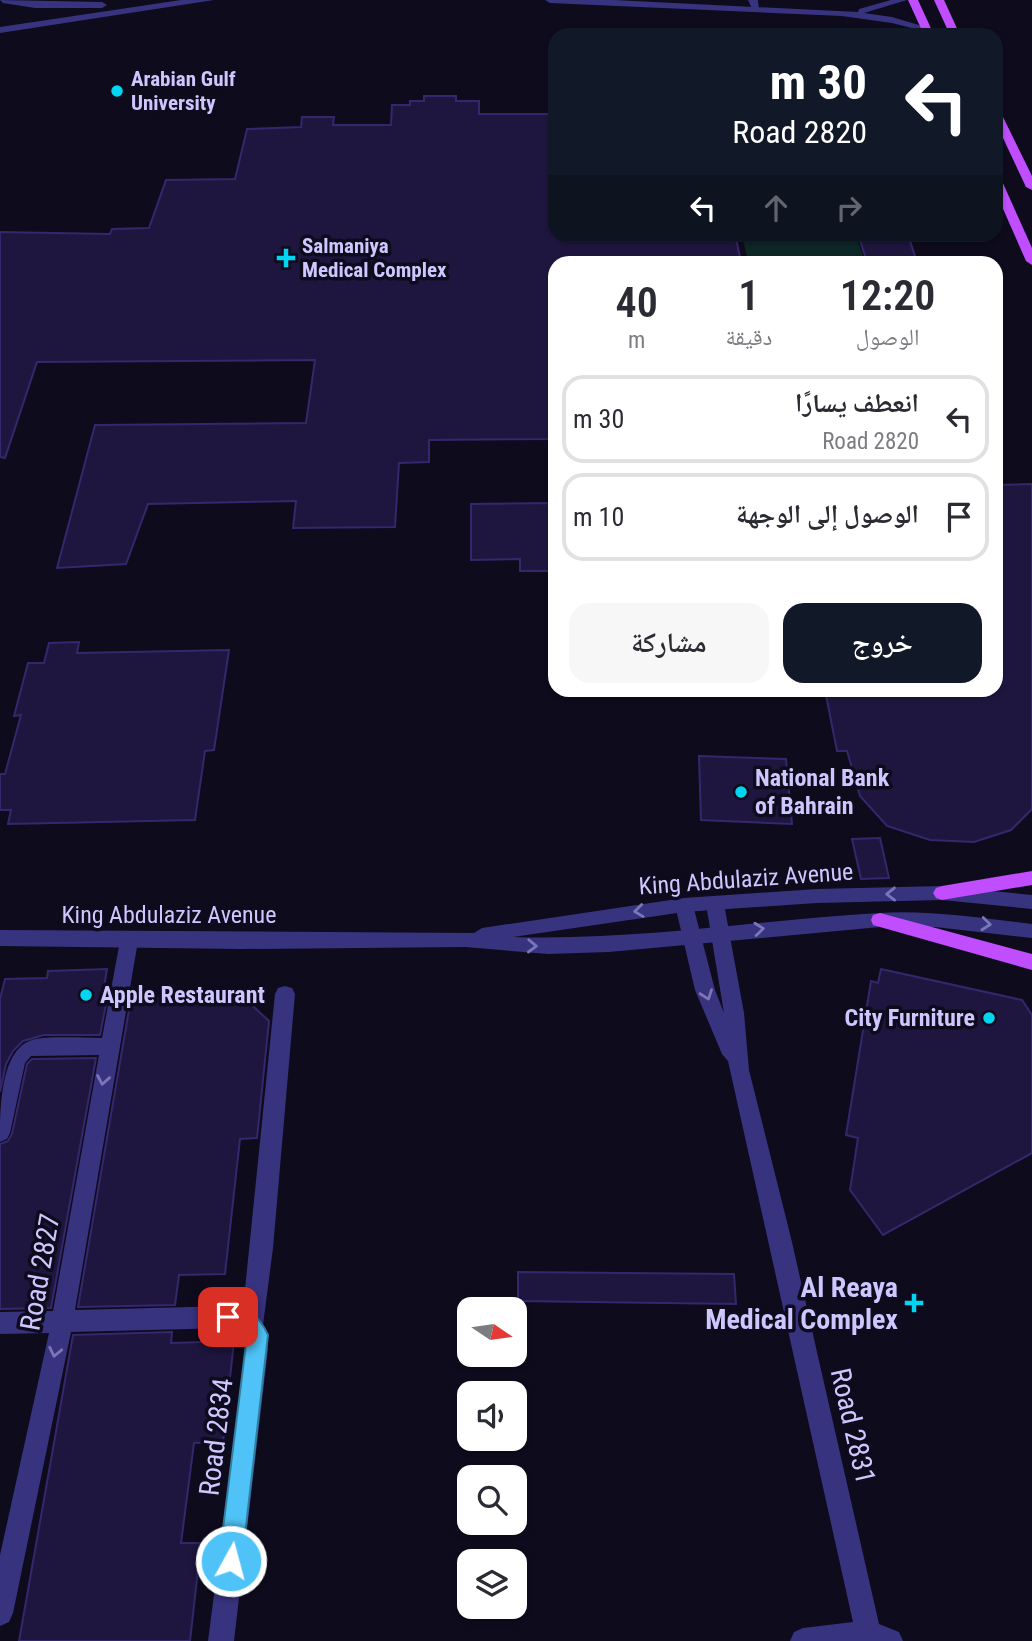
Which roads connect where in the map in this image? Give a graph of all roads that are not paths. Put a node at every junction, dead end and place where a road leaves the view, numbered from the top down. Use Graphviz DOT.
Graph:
graph roads {
  1 [pos="3,0"];
  2 [pos="160,0"];
  3 [pos="209,0"];
  4 [pos="550,0"];
  5 [pos="902,0"];
  6 [pos="913,0"];
  7 [pos="939,0"];
  8 [pos="112,5"];
  9 [pos="755,5"];
  10 [pos="0,7"];
  11 [pos="816,11"];
  12 [pos="2,27"];
  13 [pos="913,28"];
  14 [pos="926,28"];
  15 [pos="952,28"];
  16 [pos="1003,127"];
  17 [pos="1032,187"];
  18 [pos="1003,197"];
  19 [pos="1032,261"];
  20 [pos="1032,878"];
  21 [pos="942,892"];
  22 [pos="1032,902"];
  23 [pos="715,904"];
  24 [pos="684,905"];
  25 [pos="880,920"];
  26 [pos="1032,931"];
  27 [pos="720,933"];
  28 [pos="691,936"];
  29 [pos="0,938"];
  30 [pos="465,939"];
  31 [pos="129,941"];
  32 [pos="1032,962"];
  33 [pos="285,994"];
  34 [pos="109,1046"];
  35 [pos="738,1070"];
  36 [pos="0,1133"];
  37 [pos="0,1323"];
  38 [pos="62,1323"];
  39 [pos="252,1325"];
  40 [pos="0,1613"];
  41 [pos="879,1637"];
  42 [pos="221,1641"];
  43 [pos="803,1641"];
  1 -- 8 [label="street"];
  2 -- 8 [label="street"];
  3 -- 12 [label="street"];
  4 -- 9 [label="street"];
  5 -- 11 [label="street"];
  6 -- 14 [label="main road"];
  7 -- 15 [label="main road"];
  8 -- 12 [label="street"];
  9 -- 11 [label="street"];
  10 -- 12 [label="street"];
  11 -- 13 [label="street"];
  16 -- 17 [label="main road"];
  18 -- 19 [label="main road"];
  20 -- 21 [label="main road"];
  21 -- 22 [label="street, King Abdulaziz Avenue"];
  21 -- 23 [label="street, King Abdulaziz Avenue, one-way"];
  23 -- 24 [label="street, King Abdulaziz Avenue"];
  23 -- 27 [label="street"];
  24 -- 28 [label="street"];
  24 -- 30 [label="street, King Abdulaziz Avenue, one-way"];
  25 -- 26 [label="street, King Abdulaziz Avenue, one-way"];
  27 -- 25 [label="street, King Abdulaziz Avenue, one-way"];
  25 -- 32 [label="main road"];
  27 -- 28 [label="street, King Abdulaziz Avenue"];
  27 -- 35 [label="street"];
  30 -- 28 [label="street, King Abdulaziz Avenue, one-way"];
  28 -- 35 [label="street, one-way"];
  29 -- 31 [label="street, King Abdulaziz Avenue"];
  30 -- 31 [label="street, King Abdulaziz Avenue"];
  31 -- 34 [label="street, Road 2827"];
  33 -- 39 [label="street, Road 2834"];
  34 -- 36 [label="street"];
  34 -- 38 [label="street, Road 2827, one-way"];
  35 -- 41 [label="street, Road 2831"];
  37 -- 38 [label="street"];
  38 -- 39 [label="street"];
  38 -- 40 [label="street, Road 2827, one-way"];
  39 -- 42 [label="street, Road 2834"];
  41 -- 43 [label="street"];
}
